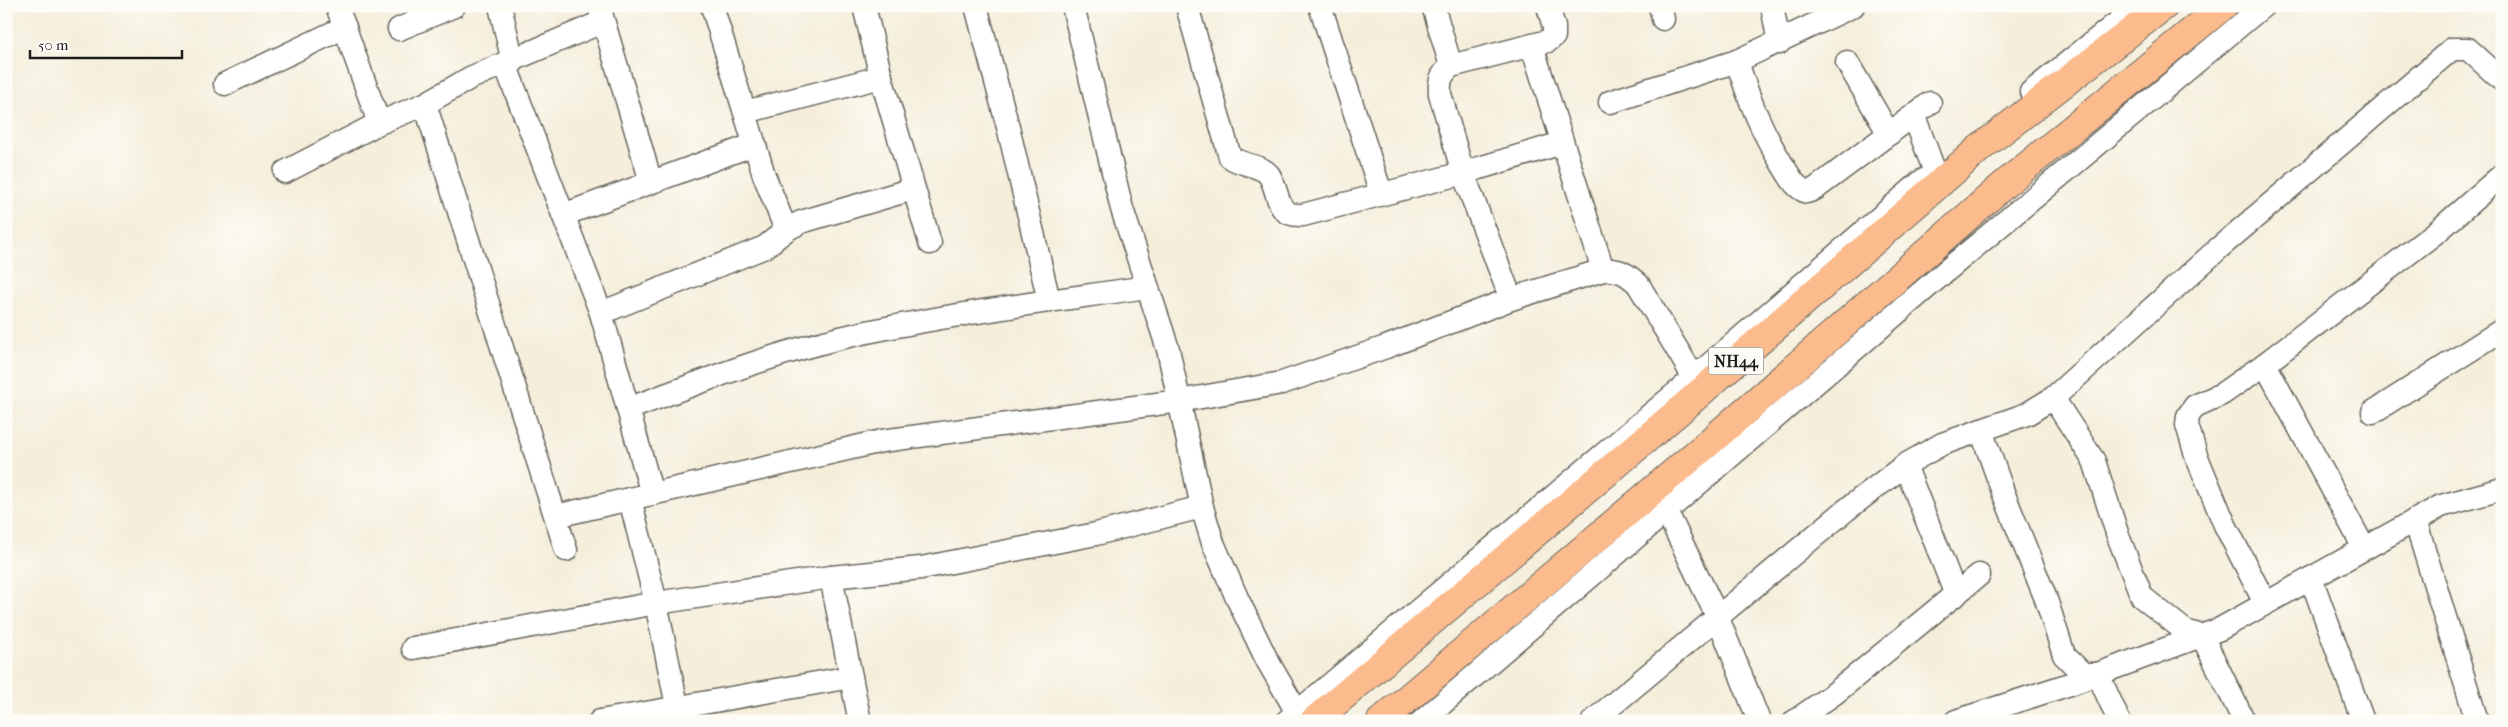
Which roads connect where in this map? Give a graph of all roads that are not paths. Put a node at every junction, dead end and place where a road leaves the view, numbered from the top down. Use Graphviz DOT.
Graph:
graph roads {
  1 [pos="500,6"];
  2 [pos="712,6"];
  3 [pos="864,6"];
  4 [pos="976,6"];
  5 [pos="1073,6"];
  6 [pos="1188,6"];
  7 [pos="1320,6"];
  8 [pos="1433,6"];
  9 [pos="1548,6"];
  10 [pos="1772,6"];
  11 [pos="1853,6"];
  12 [pos="2138,6"];
  13 [pos="2164,6"];
  14 [pos="2223,6"];
  15 [pos="2263,6"];
  16 [pos="444,8"];
  17 [pos="601,14"];
  18 [pos="341,16"];
  19 [pos="399,30"];
  20 [pos="1779,43"];
  21 [pos="1532,46"];
  22 [pos="1737,61"];
  23 [pos="1847,62"];
  24 [pos="509,63"];
  25 [pos="1451,66"];
  26 [pos="881,76"];
  27 [pos="2502,80"];
  28 [pos="225,84"];
  29 [pos="1610,102"];
  30 [pos="426,104"];
  31 [pos="745,112"];
  32 [pos="379,123"];
  33 [pos="1889,134"];
  34 [pos="1562,142"];
  35 [pos="755,144"];
  36 [pos="285,172"];
  37 [pos="1463,173"];
  38 [pos="2502,175"];
  39 [pos="1937,177"];
  40 [pos="652,182"];
  41 [pos="913,189"];
  42 [pos="1381,193"];
  43 [pos="563,215"];
  44 [pos="786,230"];
  45 [pos="930,243"];
  46 [pos="1603,270"];
  47 [pos="1147,287"];
  48 [pos="1511,299"];
  49 [pos="1049,302"];
  50 [pos="601,313"];
  51 [pos="2502,330"];
  52 [pos="2265,364"];
  53 [pos="1698,385"];
  54 [pos="2053,398"];
  55 [pos="1179,401"];
  56 [pos="628,410"];
  57 [pos="2372,412"];
  58 [pos="1981,430"];
  59 [pos="1905,465"];
  60 [pos="2502,478"];
  61 [pos="1654,487"];
  62 [pos="2502,489"];
  63 [pos="652,494"];
  64 [pos="2480,495"];
  65 [pos="630,499"];
  66 [pos="1202,507"];
  67 [pos="1667,512"];
  68 [pos="556,516"];
  69 [pos="2415,520"];
  70 [pos="2364,548"];
  71 [pos="566,550"];
  72 [pos="1979,575"];
  73 [pos="831,577"];
  74 [pos="2311,578"];
  75 [pos="1956,595"];
  76 [pos="656,603"];
  77 [pos="2265,603"];
  78 [pos="1718,618"];
  79 [pos="2202,636"];
  80 [pos="413,648"];
  81 [pos="2098,674"];
  82 [pos="851,677"];
  83 [pos="677,706"];
  84 [pos="1995,715"];
  85 [pos="859,717"];
  86 [pos="1300,719"];
  87 [pos="600,721"];
  88 [pos="1381,721"];
  89 [pos="1422,721"];
  90 [pos="1593,721"];
  91 [pos="1759,721"];
  92 [pos="1795,721"];
  93 [pos="1956,721"];
  94 [pos="2119,721"];
  95 [pos="2244,721"];
  96 [pos="2363,721"];
  97 [pos="2476,721"];
  1 -- 24 [label="street"];
  2 -- 31 [label="street"];
  3 -- 26 [label="street"];
  4 -- 49 [label="street"];
  5 -- 47 [label="street"];
  6 -- 42 [label="street"];
  7 -- 42 [label="street"];
  8 -- 25 [label="street"];
  9 -- 21 [label="street"];
  10 -- 20 [label="street"];
  11 -- 20 [label="street"];
  12 -- 39 [label="street"];
  13 -- 39 [label="highway, NH44"];
  14 -- 61 [label="highway, NH44"];
  15 -- 67 [label="street"];
  16 -- 19 [label="street"];
  17 -- 24 [label="street"];
  17 -- 40 [label="street"];
  18 -- 28 [label="street"];
  18 -- 32 [label="street"];
  20 -- 22 [label="street"];
  21 -- 25 [label="street"];
  21 -- 34 [label="street"];
  22 -- 29 [label="street"];
  22 -- 33 [label="street"];
  23 -- 33 [label="street"];
  24 -- 30 [label="street"];
  24 -- 43 [label="street"];
  25 -- 37 [label="street"];
  26 -- 31 [label="street"];
  26 -- 41 [label="street"];
  27 -- 54 [label="street"];
  30 -- 32 [label="street"];
  30 -- 68 [label="street"];
  31 -- 35 [label="street"];
  32 -- 36 [label="street"];
  33 -- 39 [label="street"];
  34 -- 37 [label="street"];
  34 -- 46 [label="street"];
  35 -- 40 [label="street"];
  35 -- 44 [label="street"];
  37 -- 42 [label="street"];
  37 -- 48 [label="street"];
  38 -- 52 [label="street"];
  39 -- 53 [label="highway, NH44"];
  40 -- 43 [label="street"];
  41 -- 44 [label="street"];
  41 -- 45 [label="street"];
  43 -- 50 [label="street"];
  44 -- 50 [label="street"];
  46 -- 48 [label="street"];
  46 -- 53 [label="street"];
  47 -- 49 [label="street"];
  47 -- 55 [label="street"];
  48 -- 55 [label="street"];
  49 -- 56 [label="street"];
  50 -- 56 [label="street"];
  51 -- 57 [label="street"];
  52 -- 70 [label="street"];
  52 -- 77 [label="street"];
  53 -- 86 [label="highway, NH44"];
  54 -- 58 [label="street"];
  54 -- 79 [label="street"];
  55 -- 63 [label="street"];
  55 -- 66 [label="street"];
  56 -- 63 [label="street"];
  58 -- 59 [label="street"];
  58 -- 81 [label="street"];
  59 -- 75 [label="street"];
  59 -- 78 [label="street"];
  60 -- 64 [label="street"];
  61 -- 67 [label="street"];
  61 -- 88 [label="highway, NH44"];
  62 -- 64 [label="street"];
  63 -- 65 [label="street"];
  64 -- 69 [label="street"];
  65 -- 68 [label="street"];
  65 -- 76 [label="street"];
  66 -- 73 [label="street"];
  66 -- 86 [label="street"];
  67 -- 78 [label="street"];
  67 -- 89 [label="street"];
  68 -- 71 [label="street"];
  69 -- 70 [label="street"];
  69 -- 97 [label="street"];
  70 -- 74 [label="street"];
  72 -- 75 [label="street"];
  73 -- 76 [label="street"];
  73 -- 82 [label="street"];
  74 -- 77 [label="street"];
  74 -- 96 [label="street"];
  75 -- 92 [label="street"];
  76 -- 80 [label="street"];
  76 -- 83 [label="street"];
  77 -- 79 [label="street"];
  78 -- 90 [label="street"];
  78 -- 91 [label="street"];
  79 -- 81 [label="street"];
  79 -- 95 [label="street"];
  81 -- 84 [label="street"];
  81 -- 94 [label="street"];
  82 -- 83 [label="street"];
  82 -- 85 [label="street"];
  83 -- 87 [label="street"];
  84 -- 93 [label="street"];
}
